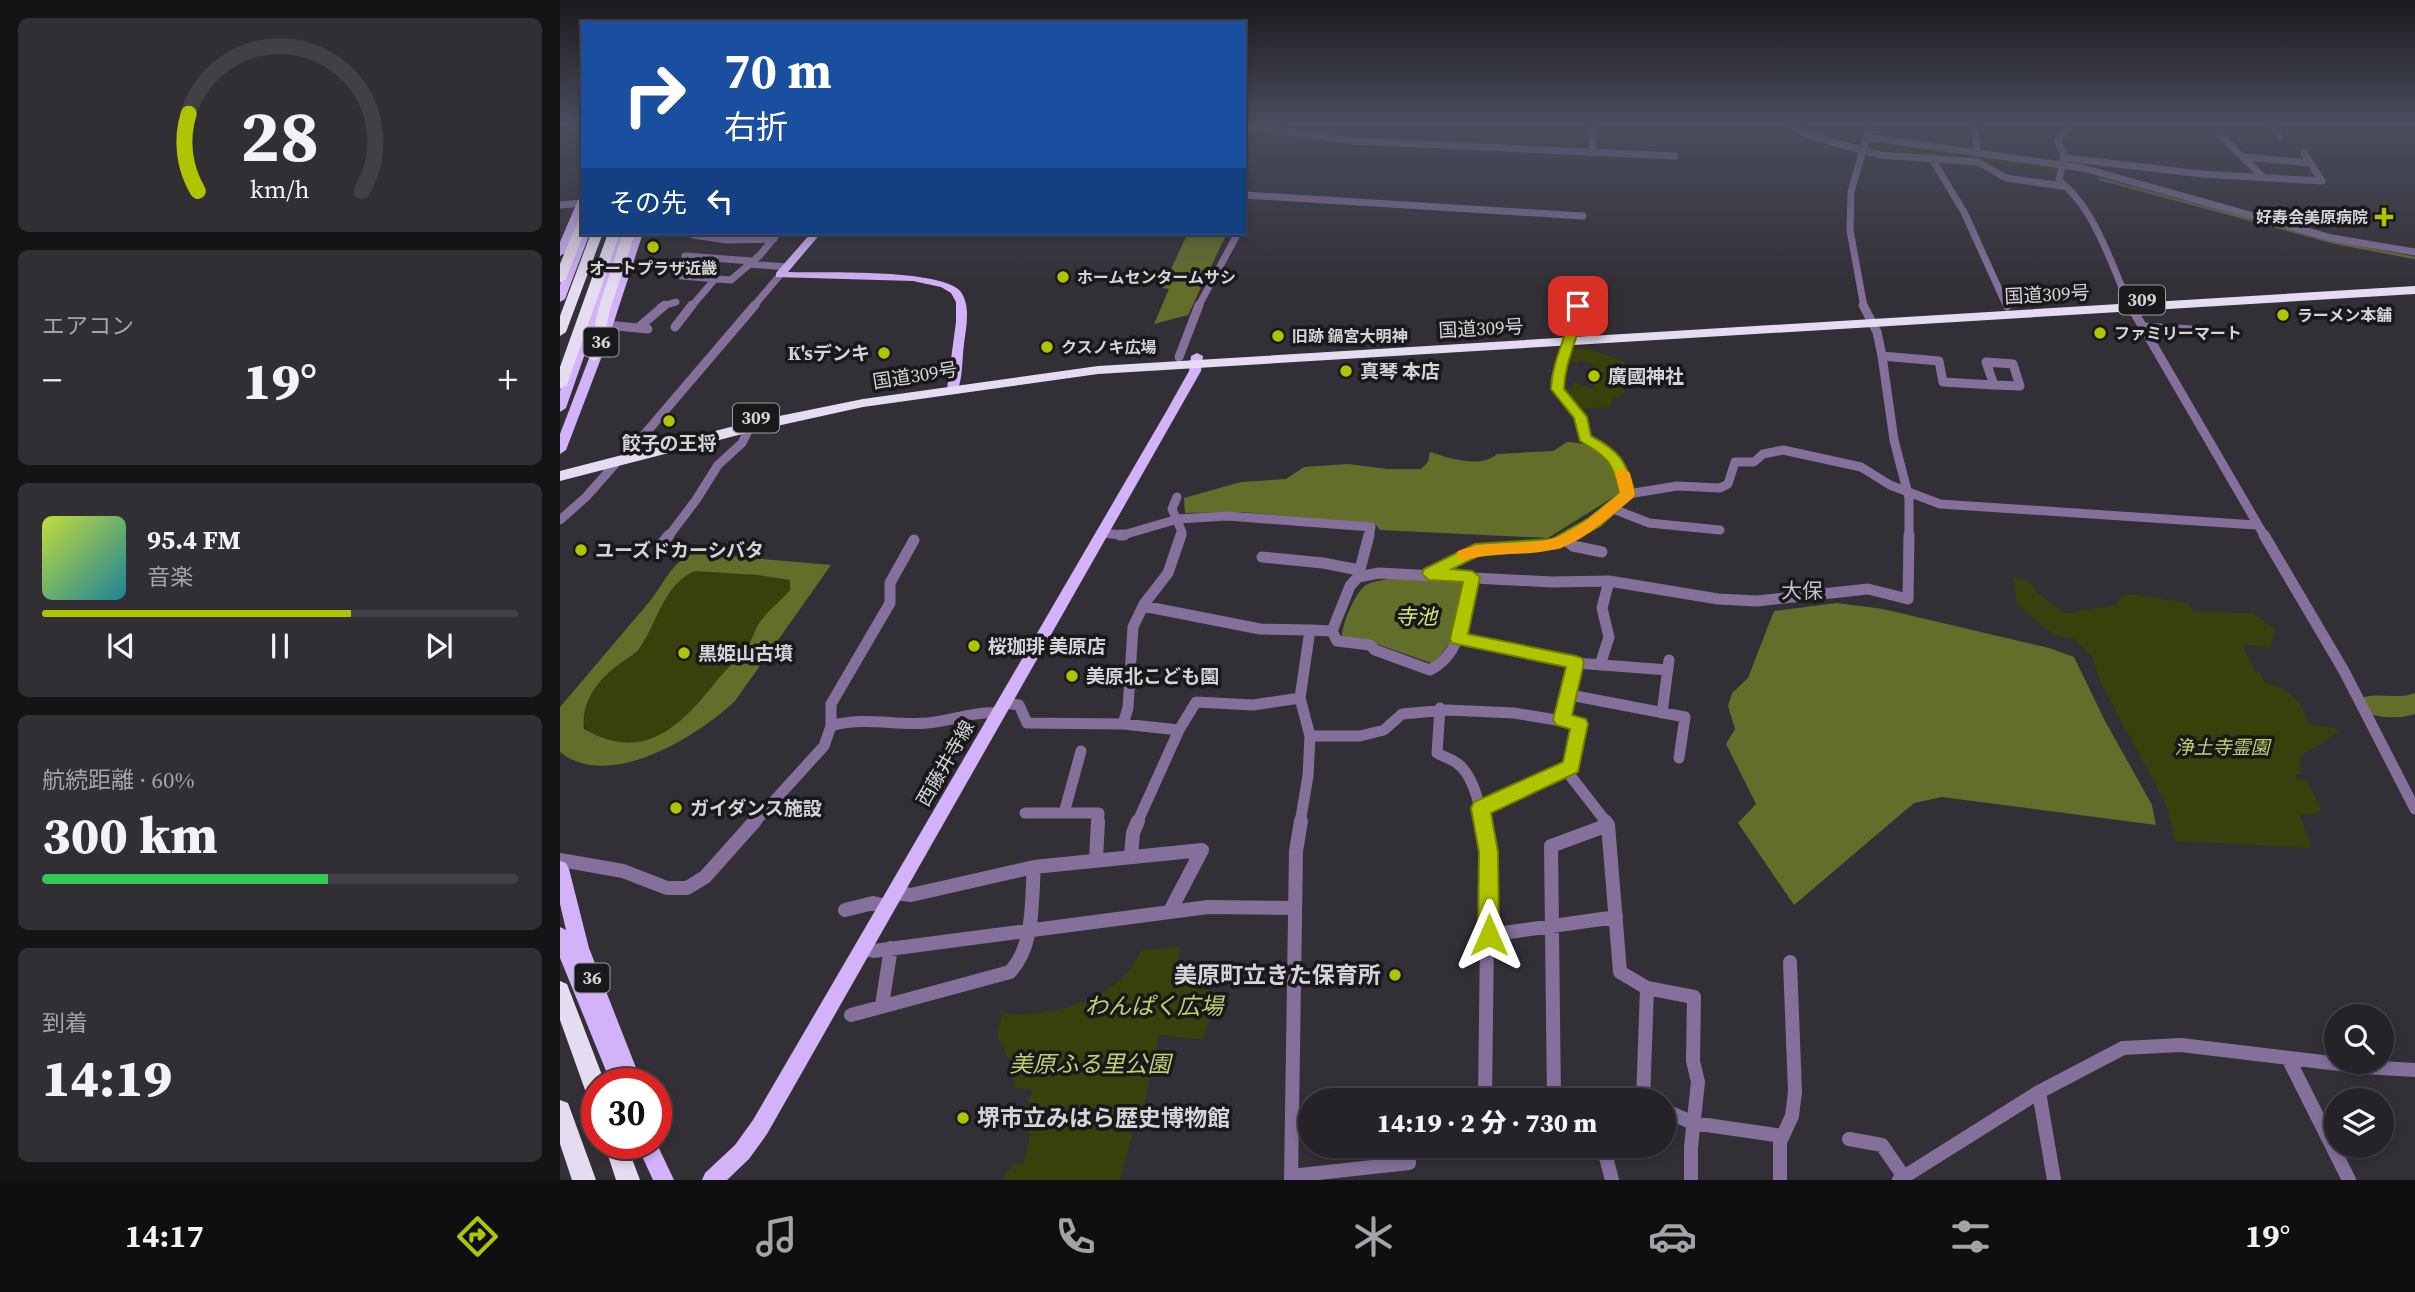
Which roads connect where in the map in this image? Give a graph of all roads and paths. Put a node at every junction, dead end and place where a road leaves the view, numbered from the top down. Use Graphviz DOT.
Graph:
graph roads {
  1 [pos="1855,177"];
  2 [pos="1945,177"];
  3 [pos="2008,177"];
  4 [pos="2060,177"];
  5 [pos="2118,177"];
  6 [pos="2263,177"];
  7 [pos="2319,177"];
  8 [pos="2063,186"];
  9 [pos="1246,195"];
  10 [pos="581,202"];
  11 [pos="581,204"];
  12 [pos="560,205"];
  13 [pos="1583,216"];
  14 [pos="581,223"];
  15 [pos="584,235"];
  16 [pos="596,235"];
  17 [pos="613,235"];
  18 [pos="621,235"];
  19 [pos="628,235"];
  20 [pos="637,235"];
  21 [pos="693,235"];
  22 [pos="814,235"];
  23 [pos="1237,235"];
  24 [pos="776,236"];
  25 [pos="565,243"];
  26 [pos="2415,252"];
  27 [pos="685,256"];
  28 [pos="751,263"];
  29 [pos="560,266"];
  30 [pos="784,271"];
  31 [pos="681,276"];
  32 [pos="560,279"];
  33 [pos="715,279"];
  34 [pos="2415,283"];
  35 [pos="2415,290"];
  36 [pos="560,299"];
  37 [pos="1578,300"];
  38 [pos="676,302"];
  39 [pos="2130,304"];
  40 [pos="2007,307"];
  41 [pos="1870,319"];
  42 [pos="607,325"];
  43 [pos="675,327"];
  44 [pos="2142,327"];
  45 [pos="2209,331"];
  46 [pos="560,332"];
  47 [pos="1571,338"];
  48 [pos="1882,356"];
  49 [pos="594,357"];
  50 [pos="1179,357"];
  51 [pos="1196,360"];
  52 [pos="954,384"];
  53 [pos="560,385"];
  54 [pos="1994,385"];
  55 [pos="560,408"];
  56 [pos="750,428"];
  57 [pos="632,449"];
  58 [pos="560,450"];
  59 [pos="616,463"];
  60 [pos="560,467"];
  61 [pos="560,476"];
  62 [pos="1908,493"];
  63 [pos="1628,494"];
  64 [pos="1177,497"];
  65 [pos="1611,508"];
  66 [pos="1178,519"];
  67 [pos="560,520"];
  68 [pos="2256,524"];
  69 [pos="1720,530"];
  70 [pos="1102,533"];
  71 [pos="1564,539"];
  72 [pos="914,540"];
  73 [pos="661,545"];
  74 [pos="1602,552"];
  75 [pos="1262,556"];
  76 [pos="1359,574"];
  77 [pos="1429,574"];
  78 [pos="1472,577"];
  79 [pos="1609,581"];
  80 [pos="1143,607"];
  81 [pos="1310,630"];
  82 [pos="1332,631"];
  83 [pos="1458,639"];
  84 [pos="1576,663"];
  85 [pos="1600,665"];
  86 [pos="1570,695"];
  87 [pos="1300,698"];
  88 [pos="1001,708"];
  89 [pos="1440,709"];
  90 [pos="1662,713"];
  91 [pos="1562,720"];
  92 [pos="1123,724"];
  93 [pos="831,726"];
  94 [pos="1179,730"];
  95 [pos="1310,736"];
  96 [pos="1081,751"];
  97 [pos="1679,758"];
  98 [pos="1565,769"];
  99 [pos="2414,803"];
  100 [pos="1480,808"];
  101 [pos="1025,813"];
  102 [pos="1064,813"];
  103 [pos="1608,825"];
  104 [pos="1131,855"];
  105 [pos="1096,859"];
  106 [pos="560,860"];
  107 [pos="1034,867"];
  108 [pos="560,869"];
  109 [pos="891,899"];
  110 [pos="1294,908"];
  111 [pos="845,909"];
  112 [pos="1170,911"];
  113 [pos="1615,917"];
  114 [pos="1552,927"];
  115 [pos="1027,932"];
  116 [pos="1489,935"];
  117 [pos="560,936"];
  118 [pos="862,948"];
  119 [pos="891,948"];
  120 [pos="1790,962"];
  121 [pos="1647,989"];
  122 [pos="560,991"];
  123 [pos="882,1005"];
  124 [pos="851,1015"];
  125 [pos="2288,1058"];
  126 [pos="588,1068"];
  127 [pos="615,1068"];
  128 [pos="626,1068"];
  129 [pos="2415,1070"];
  130 [pos="1485,1088"];
  131 [pos="1554,1088"];
  132 [pos="1642,1088"];
  133 [pos="2039,1092"];
  134 [pos="560,1111"];
  135 [pos="1676,1115"];
  136 [pos="1693,1123"];
  137 [pos="1783,1136"];
  138 [pos="1849,1139"];
  139 [pos="1409,1158"];
  140 [pos="1606,1158"];
  141 [pos="621,1159"];
  142 [pos="654,1159"];
  143 [pos="1291,1178"];
  144 [pos="1901,1178"];
  145 [pos="584,1180"];
  146 [pos="628,1180"];
  147 [pos="663,1180"];
  148 [pos="712,1180"];
  149 [pos="1612,1180"];
  150 [pos="1691,1180"];
  151 [pos="1780,1180"];
  152 [pos="2054,1180"];
  153 [pos="2349,1180"];
  1 -- 41 [label="street"];
  2 -- 40 [label="street"];
  3 -- 8 [label="street"];
  4 -- 8 [label="street"];
  5 -- 26 [label="street"];
  6 -- 7 [label="street"];
  8 -- 39 [label="street"];
  9 -- 13 [label="street"];
  10 -- 12 [label="street"];
  11 -- 25 [label="main road"];
  14 -- 25 [label="highway"];
  15 -- 36 [label="main road"];
  16 -- 46 [label="highway"];
  17 -- 53 [label="highway"];
  18 -- 55 [label="main road, 36"];
  19 -- 49 [label="highway"];
  20 -- 42 [label="main road, 36"];
  21 -- 24 [label="street"];
  22 -- 30 [label="main road"];
  23 -- 50 [label="street"];
  24 -- 28 [label="street"];
  25 -- 29 [label="highway"];
  25 -- 32 [label="highway"];
  27 -- 28 [label="street"];
  28 -- 30 [label="street"];
  28 -- 33 [label="street"];
  30 -- 52 [label="main road"];
  30 -- 57 [label="street"];
  31 -- 33 [label="street"];
  33 -- 43 [label="street"];
  34 -- 39 [label="highway, 国道309号 / 309"];
  35 -- 39 [label="highway, 国道309号 / 309"];
  37 -- 47 [label="street"];
  38 -- 42 [label="street"];
  39 -- 40 [label="highway, 国道309号 / 309"];
  39 -- 41 [label="highway, 国道309号 / 309"];
  39 -- 44 [label="street"];
  40 -- 41 [label="highway, 国道309号 / 309"];
  41 -- 47 [label="highway, 国道309号 / 309"];
  41 -- 48 [label="street"];
  42 -- 49 [label="main road, 36"];
  44 -- 45 [label="street"];
  44 -- 68 [label="street"];
  47 -- 51 [label="highway, 国道309号 / 309"];
  47 -- 63 [label="street"];
  48 -- 54 [label="street"];
  48 -- 62 [label="street"];
  49 -- 58 [label="main road, 36"];
  50 -- 51 [label="highway, 国道309号 / 309"];
  50 -- 52 [label="highway, 国道309号 / 309"];
  51 -- 52 [label="highway, 国道309号 / 309"];
  51 -- 70 [label="main road, 西藤井寺線"];
  52 -- 56 [label="highway, 国道309号 / 309"];
  52 -- 57 [label="highway, 国道309号 / 309"];
  56 -- 59 [label="highway, 国道309号 / 309"];
  56 -- 73 [label="street"];
  57 -- 60 [label="highway, 国道309号 / 309"];
  59 -- 61 [label="highway, 国道309号 / 309"];
  59 -- 67 [label="street"];
  62 -- 63 [label="street"];
  62 -- 68 [label="street"];
  62 -- 79 [label="street"];
  63 -- 65 [label="street"];
  64 -- 66 [label="street"];
  65 -- 69 [label="street"];
  65 -- 71 [label="street"];
  66 -- 70 [label="street"];
  66 -- 76 [label="street"];
  66 -- 80 [label="street"];
  68 -- 99 [label="street"];
  70 -- 88 [label="main road, 西藤井寺線"];
  71 -- 74 [label="street"];
  71 -- 77 [label="street"];
  72 -- 93 [label="street"];
  75 -- 76 [label="street"];
  76 -- 77 [label="street"];
  76 -- 82 [label="street"];
  77 -- 78 [label="street"];
  78 -- 79 [label="street"];
  78 -- 83 [label="street"];
  79 -- 85 [label="street"];
  80 -- 81 [label="street"];
  80 -- 92 [label="street"];
  81 -- 82 [label="street"];
  81 -- 87 [label="street"];
  82 -- 83 [label="street"];
  83 -- 84 [label="street"];
  84 -- 85 [label="street"];
  84 -- 86 [label="street"];
  85 -- 90 [label="street"];
  86 -- 90 [label="street"];
  86 -- 91 [label="street"];
  87 -- 94 [label="street"];
  87 -- 95 [label="street"];
  88 -- 92 [label="street"];
  88 -- 93 [label="street"];
  88 -- 109 [label="main road, 西藤井寺線"];
  89 -- 91 [label="street"];
  89 -- 95 [label="street"];
  89 -- 100 [label="street"];
  90 -- 97 [label="street"];
  91 -- 98 [label="street"];
  92 -- 94 [label="street"];
  93 -- 106 [label="street"];
  94 -- 104 [label="street"];
  95 -- 110 [label="street"];
  96 -- 102 [label="street"];
  98 -- 100 [label="street"];
  98 -- 103 [label="street"];
  100 -- 116 [label="street"];
  101 -- 102 [label="street"];
  102 -- 105 [label="street"];
  103 -- 113 [label="street"];
  103 -- 114 [label="street"];
  104 -- 105 [label="street"];
  104 -- 112 [label="street"];
  105 -- 107 [label="street"];
  107 -- 109 [label="street"];
  107 -- 115 [label="street"];
  108 -- 128 [label="main road, 36"];
  109 -- 111 [label="street"];
  109 -- 118 [label="main road, 西藤井寺線"];
  110 -- 112 [label="street"];
  110 -- 143 [label="street"];
  112 -- 115 [label="street"];
  113 -- 114 [label="street"];
  113 -- 121 [label="street"];
  114 -- 116 [label="street"];
  114 -- 131 [label="street"];
  115 -- 119 [label="street"];
  115 -- 123 [label="street"];
  116 -- 130 [label="street"];
  117 -- 127 [label="main road, 36"];
  118 -- 119 [label="street"];
  118 -- 148 [label="main road, 西藤井寺線"];
  119 -- 123 [label="street"];
  120 -- 137 [label="street"];
  121 -- 132 [label="street"];
  121 -- 136 [label="street"];
  122 -- 126 [label="highway"];
  123 -- 124 [label="street"];
  125 -- 129 [label="street"];
  125 -- 133 [label="street"];
  125 -- 153 [label="street"];
  133 -- 144 [label="street"];
  133 -- 152 [label="street"];
  134 -- 145 [label="highway"];
  135 -- 136 [label="street"];
  136 -- 137 [label="street"];
  136 -- 150 [label="street"];
  137 -- 151 [label="street"];
  138 -- 144 [label="street"];
  139 -- 143 [label="street"];
  140 -- 149 [label="street"];
  141 -- 146 [label="highway"];
  142 -- 147 [label="main road"];
}
